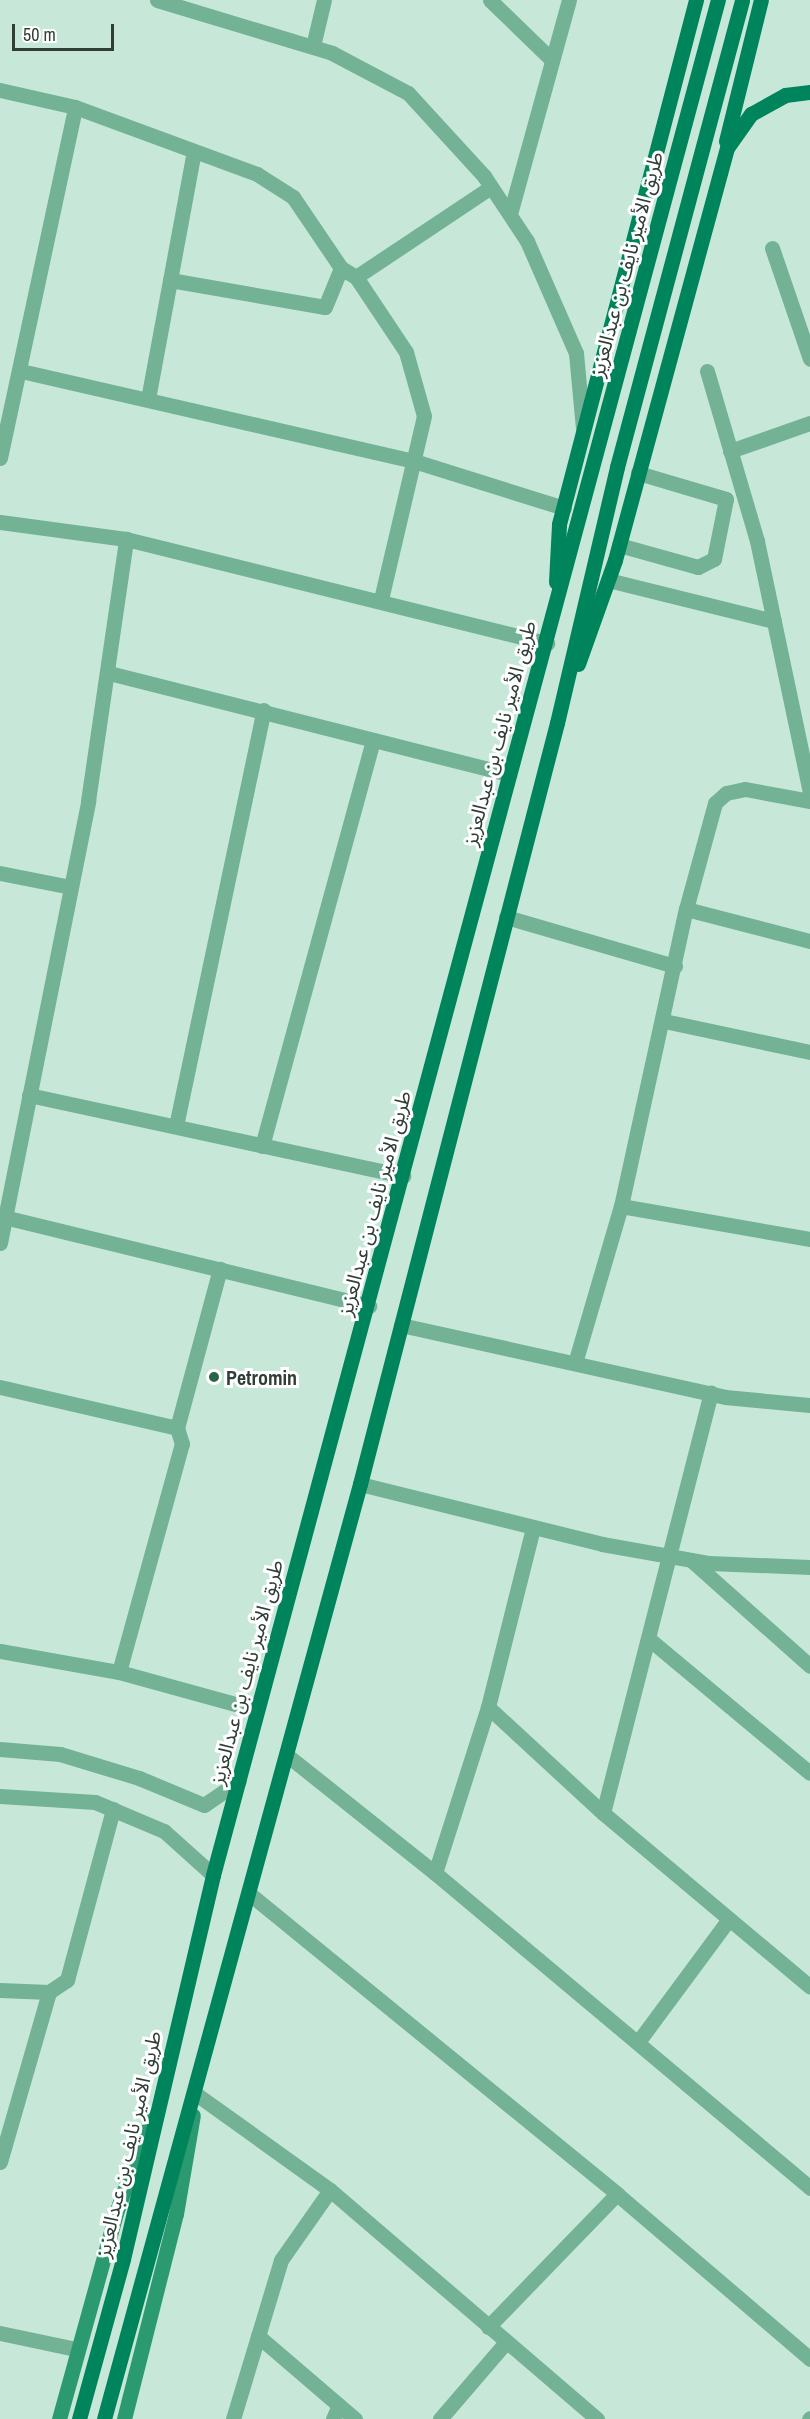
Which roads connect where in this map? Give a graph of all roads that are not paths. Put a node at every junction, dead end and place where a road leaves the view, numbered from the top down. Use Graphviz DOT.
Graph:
graph roads {
  1 [pos="160,0"];
  2 [pos="324,0"];
  3 [pos="490,0"];
  4 [pos="569,0"];
  5 [pos="718,0"];
  6 [pos="742,0"];
  7 [pos="761,0"];
  8 [pos="696,4"];
  9 [pos="313,46"];
  10 [pos="552,60"];
  11 [pos="0,90"];
  12 [pos="810,92"];
  13 [pos="75,107"];
  14 [pos="194,152"];
  15 [pos="719,170"];
  16 [pos="491,187"];
  17 [pos="510,214"];
  18 [pos="772,248"];
  19 [pos="342,268"];
  20 [pos="356,277"];
  21 [pos="170,280"];
  22 [pos="810,359"];
  23 [pos="707,370"];
  24 [pos="21,371"];
  25 [pos="148,399"];
  26 [pos="810,423"];
  27 [pos="583,434"];
  28 [pos="730,451"];
  29 [pos="0,458"];
  30 [pos="414,462"];
  31 [pos="638,473"];
  32 [pos="564,508"];
  33 [pos="0,522"];
  34 [pos="126,539"];
  35 [pos="619,545"];
  36 [pos="608,580"];
  37 [pos="381,598"];
  38 [pos="554,615"];
  39 [pos="774,621"];
  40 [pos="547,643"];
  41 [pos="109,673"];
  42 [pos="264,710"];
  43 [pos="557,723"];
  44 [pos="373,740"];
  45 [pos="508,774"];
  46 [pos="810,792"];
  47 [pos="810,801"];
  48 [pos="0,873"];
  49 [pos="70,887"];
  50 [pos="686,909"];
  51 [pos="506,918"];
  52 [pos="810,941"];
  53 [pos="675,966"];
  54 [pos="664,1021"];
  55 [pos="810,1052"];
  56 [pos="28,1095"];
  57 [pos="176,1126"];
  58 [pos="262,1146"];
  59 [pos="403,1176"];
  60 [pos="621,1206"];
  61 [pos="4,1217"];
  62 [pos="810,1239"];
  63 [pos="0,1243"];
  64 [pos="220,1269"];
  65 [pos="369,1306"];
  66 [pos="402,1325"];
  67 [pos="575,1363"];
  68 [pos="0,1387"];
  69 [pos="711,1393"];
  70 [pos="810,1405"];
  71 [pos="177,1428"];
  72 [pos="360,1484"];
  73 [pos="532,1528"];
  74 [pos="672,1555"];
  75 [pos="688,1558"];
  76 [pos="810,1567"];
  77 [pos="650,1639"];
  78 [pos="0,1651"];
  79 [pos="810,1666"];
  80 [pos="119,1672"];
  81 [pos="488,1707"];
  82 [pos="257,1710"];
  83 [pos="0,1749"];
  84 [pos="288,1756"];
  85 [pos="810,1773"];
  86 [pos="239,1781"];
  87 [pos="0,1796"];
  88 [pos="113,1809"];
  89 [pos="603,1813"];
  90 [pos="435,1873"];
  91 [pos="213,1875"];
  92 [pos="251,1895"];
  93 [pos="729,1919"];
  94 [pos="810,1987"];
  95 [pos="0,1990"];
  96 [pos="49,1992"];
  97 [pos="638,2042"];
  98 [pos="163,2082"];
  99 [pos="196,2094"];
  100 [pos="0,2162"];
  101 [pos="810,2188"];
  102 [pos="330,2190"];
  103 [pos="617,2194"];
  104 [pos="488,2327"];
  105 [pos="0,2333"];
  106 [pos="258,2336"];
  107 [pos="506,2342"];
  108 [pos="76,2349"];
  109 [pos="810,2359"];
  110 [pos="336,2412"];
  111 [pos="59,2419"];
  112 [pos="79,2419"];
  113 [pos="104,2419"];
  114 [pos="124,2419"];
  115 [pos="233,2419"];
  116 [pos="355,2419"];
  117 [pos="440,2419"];
  118 [pos="597,2419"];
  1 -- 9 [label="street"];
  2 -- 9 [label="street"];
  3 -- 10 [label="street"];
  4 -- 10 [label="street"];
  5 -- 38 [label="main road, طريق الأمير نايف بن عبدالعزيز"];
  6 -- 43 [label="main road"];
  7 -- 15 [label="main road"];
  8 -- 27 [label="main road"];
  9 -- 16 [label="street"];
  10 -- 17 [label="street"];
  11 -- 13 [label="street"];
  12 -- 15 [label="main road"];
  13 -- 14 [label="street"];
  13 -- 24 [label="street"];
  14 -- 19 [label="street"];
  14 -- 21 [label="street"];
  15 -- 31 [label="main road"];
  16 -- 17 [label="street"];
  16 -- 20 [label="street"];
  17 -- 27 [label="street"];
  18 -- 22 [label="street"];
  19 -- 20 [label="street"];
  19 -- 21 [label="street"];
  20 -- 30 [label="street"];
  21 -- 25 [label="street"];
  23 -- 28 [label="street"];
  24 -- 25 [label="street"];
  24 -- 29 [label="street"];
  25 -- 30 [label="street"];
  26 -- 28 [label="street"];
  27 -- 32 [label="main road"];
  28 -- 39 [label="street"];
  30 -- 32 [label="street"];
  30 -- 37 [label="street"];
  31 -- 35 [label="main road"];
  31 -- 35 [label="street"];
  32 -- 38 [label="main road"];
  33 -- 34 [label="street"];
  34 -- 37 [label="street"];
  34 -- 41 [label="street"];
  35 -- 36 [label="main road"];
  36 -- 39 [label="street"];
  36 -- 43 [label="main road"];
  37 -- 40 [label="street"];
  38 -- 40 [label="main road, طريق الأمير نايف بن عبدالعزيز"];
  39 -- 46 [label="street"];
  40 -- 45 [label="main road, طريق الأمير نايف بن عبدالعزيز"];
  41 -- 42 [label="street"];
  41 -- 49 [label="street"];
  42 -- 44 [label="street"];
  42 -- 57 [label="street"];
  43 -- 51 [label="main road"];
  44 -- 45 [label="street"];
  44 -- 58 [label="street"];
  45 -- 59 [label="main road, طريق الأمير نايف بن عبدالعزيز"];
  47 -- 50 [label="street"];
  48 -- 49 [label="street"];
  49 -- 56 [label="street"];
  50 -- 52 [label="street"];
  50 -- 53 [label="street"];
  51 -- 53 [label="street"];
  51 -- 66 [label="main road"];
  53 -- 54 [label="street"];
  54 -- 55 [label="street"];
  54 -- 60 [label="street"];
  56 -- 57 [label="street"];
  56 -- 61 [label="street"];
  57 -- 58 [label="street"];
  58 -- 59 [label="street"];
  59 -- 65 [label="main road, طريق الأمير نايف بن عبدالعزيز"];
  60 -- 62 [label="street"];
  60 -- 67 [label="street"];
  61 -- 63 [label="street"];
  61 -- 64 [label="street"];
  64 -- 65 [label="street"];
  64 -- 71 [label="street"];
  65 -- 82 [label="main road, طريق الأمير نايف بن عبدالعزيز"];
  66 -- 67 [label="street"];
  66 -- 72 [label="main road"];
  67 -- 69 [label="street"];
  68 -- 71 [label="street"];
  69 -- 70 [label="street"];
  69 -- 74 [label="street"];
  71 -- 80 [label="street"];
  72 -- 73 [label="street"];
  72 -- 84 [label="main road"];
  73 -- 74 [label="street"];
  73 -- 81 [label="street"];
  74 -- 75 [label="street"];
  74 -- 77 [label="street"];
  75 -- 76 [label="street"];
  75 -- 79 [label="street"];
  77 -- 85 [label="street"];
  77 -- 89 [label="street"];
  78 -- 80 [label="street"];
  80 -- 82 [label="street"];
  81 -- 89 [label="street"];
  81 -- 90 [label="street"];
  82 -- 86 [label="main road, طريق الأمير نايف بن عبدالعزيز"];
  83 -- 86 [label="street"];
  84 -- 90 [label="street"];
  84 -- 92 [label="main road"];
  86 -- 91 [label="main road, طريق الأمير نايف بن عبدالعزيز"];
  87 -- 88 [label="street"];
  88 -- 91 [label="street"];
  88 -- 96 [label="street"];
  89 -- 93 [label="street"];
  90 -- 97 [label="street"];
  91 -- 98 [label="main road, طريق الأمير نايف بن عبدالعزيز"];
  92 -- 99 [label="main road"];
  92 -- 103 [label="street"];
  93 -- 94 [label="street"];
  93 -- 97 [label="street"];
  95 -- 96 [label="street"];
  96 -- 100 [label="street"];
  97 -- 101 [label="street"];
  98 -- 108 [label="main road"];
  98 -- 112 [label="main road, طريق الأمير نايف بن عبدالعزيز"];
  99 -- 102 [label="street"];
  99 -- 113 [label="main road"];
  99 -- 114 [label="main road"];
  102 -- 104 [label="street"];
  102 -- 106 [label="street"];
  103 -- 104 [label="street"];
  103 -- 109 [label="street"];
  104 -- 107 [label="street"];
  105 -- 108 [label="street"];
  106 -- 110 [label="street"];
  106 -- 115 [label="street"];
  107 -- 117 [label="street"];
  107 -- 118 [label="street"];
  108 -- 111 [label="main road"];
  110 -- 116 [label="street"];
}
